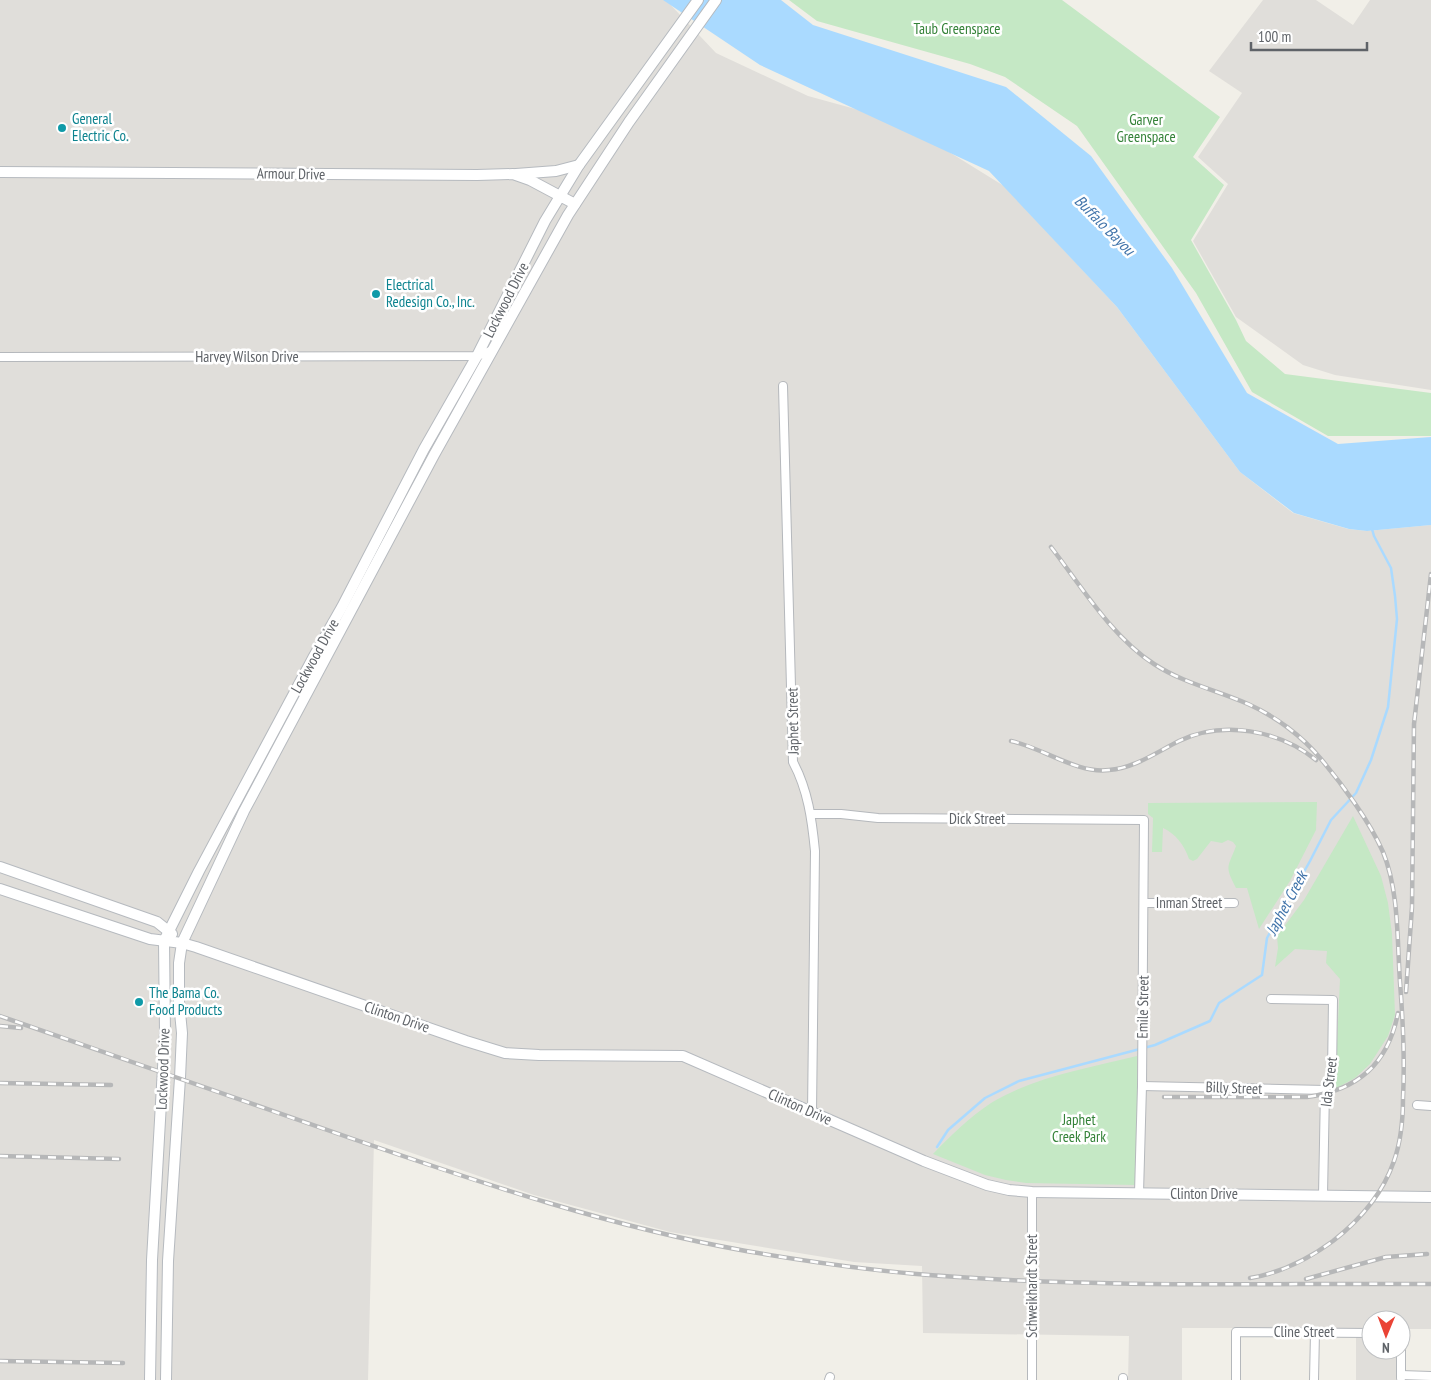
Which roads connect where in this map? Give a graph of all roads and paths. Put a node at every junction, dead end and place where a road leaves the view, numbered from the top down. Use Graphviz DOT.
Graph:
graph roads {
  1 [pos="698,0"];
  2 [pos="716,0"];
  3 [pos="579,165"];
  4 [pos="0,172"];
  5 [pos="513,174"];
  6 [pos="561,196"];
  7 [pos="575,204"];
  8 [pos="493,350"];
  9 [pos="476,356"];
  10 [pos="0,357"];
  11 [pos="783,386"];
  12 [pos="424,449"];
  13 [pos="434,455"];
  14 [pos="388,530"];
  15 [pos="263,750"];
  16 [pos="274,755"];
  17 [pos="246,781"];
  18 [pos="258,786"];
  19 [pos="811,814"];
  20 [pos="1144,820"];
  21 [pos="220,832"];
  22 [pos="232,838"];
  23 [pos="0,867"];
  24 [pos="0,889"];
  25 [pos="1144,903"];
  26 [pos="1234,903"];
  27 [pos="166,936"];
  28 [pos="182,943"];
  29 [pos="1271,999"];
  30 [pos="1142,1083"];
  31 [pos="1325,1090"];
  32 [pos="1417,1105"];
  33 [pos="1431,1106"];
  34 [pos="812,1113"];
  35 [pos="1032,1192"];
  36 [pos="1139,1193"];
  37 [pos="1323,1195"];
  38 [pos="1431,1197"];
  39 [pos="1315,1332"];
  40 [pos="1361,1333"];
  41 [pos="1401,1360"];
  42 [pos="1431,1376"];
  43 [pos="1401,1378"];
  44 [pos="150,1380"];
  45 [pos="166,1380"];
  46 [pos="1032,1380"];
  47 [pos="1236,1380"];
  48 [pos="1314,1380"];
  1 -- 3 [label="main road, Lockwood Drive"];
  2 -- 7 [label="main road, Lockwood Drive"];
  3 -- 5 [label="main road"];
  3 -- 6 [label="main road, Lockwood Drive"];
  4 -- 5 [label="main road, Armour Drive"];
  5 -- 6 [label="main road, Armour Drive"];
  6 -- 7 [label="main road, Armour Drive"];
  6 -- 9 [label="main road, Lockwood Drive"];
  7 -- 8 [label="main road, Lockwood Drive"];
  8 -- 9 [label="street, Harvey Wilson Drive"];
  8 -- 13 [label="main road, Lockwood Drive"];
  9 -- 10 [label="street, Harvey Wilson Drive"];
  9 -- 12 [label="main road, Lockwood Drive"];
  11 -- 19 [label="street, Japhet Street"];
  12 -- 13 [label="main road"];
  12 -- 14 [label="main road, Lockwood Drive"];
  13 -- 14 [label="main road, Lockwood Drive"];
  14 -- 15 [label="main road, Lockwood Drive"];
  14 -- 16 [label="main road, Lockwood Drive"];
  15 -- 16 [label="main road"];
  15 -- 17 [label="main road, Lockwood Drive"];
  16 -- 18 [label="main road, Lockwood Drive"];
  17 -- 18 [label="main road"];
  17 -- 21 [label="main road, Lockwood Drive"];
  18 -- 22 [label="main road, Lockwood Drive"];
  19 -- 20 [label="street, Dick Street"];
  19 -- 34 [label="street, Japhet Street"];
  20 -- 25 [label="street, Emile Street"];
  21 -- 22 [label="main road"];
  21 -- 27 [label="main road, Lockwood Drive"];
  22 -- 28 [label="main road, Lockwood Drive"];
  23 -- 27 [label="main road, Clinton Drive"];
  24 -- 27 [label="main road, Clinton Drive"];
  25 -- 26 [label="street, Inman Street"];
  25 -- 30 [label="street, Emile Street"];
  27 -- 28 [label="main road, Clinton Drive"];
  27 -- 44 [label="main road, Lockwood Drive"];
  28 -- 34 [label="main road, Clinton Drive"];
  28 -- 45 [label="main road, Lockwood Drive"];
  29 -- 31 [label="street, Ida Street"];
  30 -- 31 [label="street, Billy Street"];
  30 -- 36 [label="street, Emile Street"];
  31 -- 37 [label="street, Ida Street"];
  32 -- 33 [label="street"];
  34 -- 35 [label="main road, Clinton Drive"];
  35 -- 36 [label="main road, Clinton Drive"];
  35 -- 46 [label="street, Schweikhardt Street"];
  36 -- 37 [label="main road, Clinton Drive"];
  37 -- 38 [label="main road, Clinton Drive"];
  39 -- 40 [label="street, Cline Street"];
  39 -- 47 [label="street, Cline Street"];
  39 -- 48 [label="street"];
  41 -- 43 [label="street"];
  42 -- 43 [label="street"];
}
